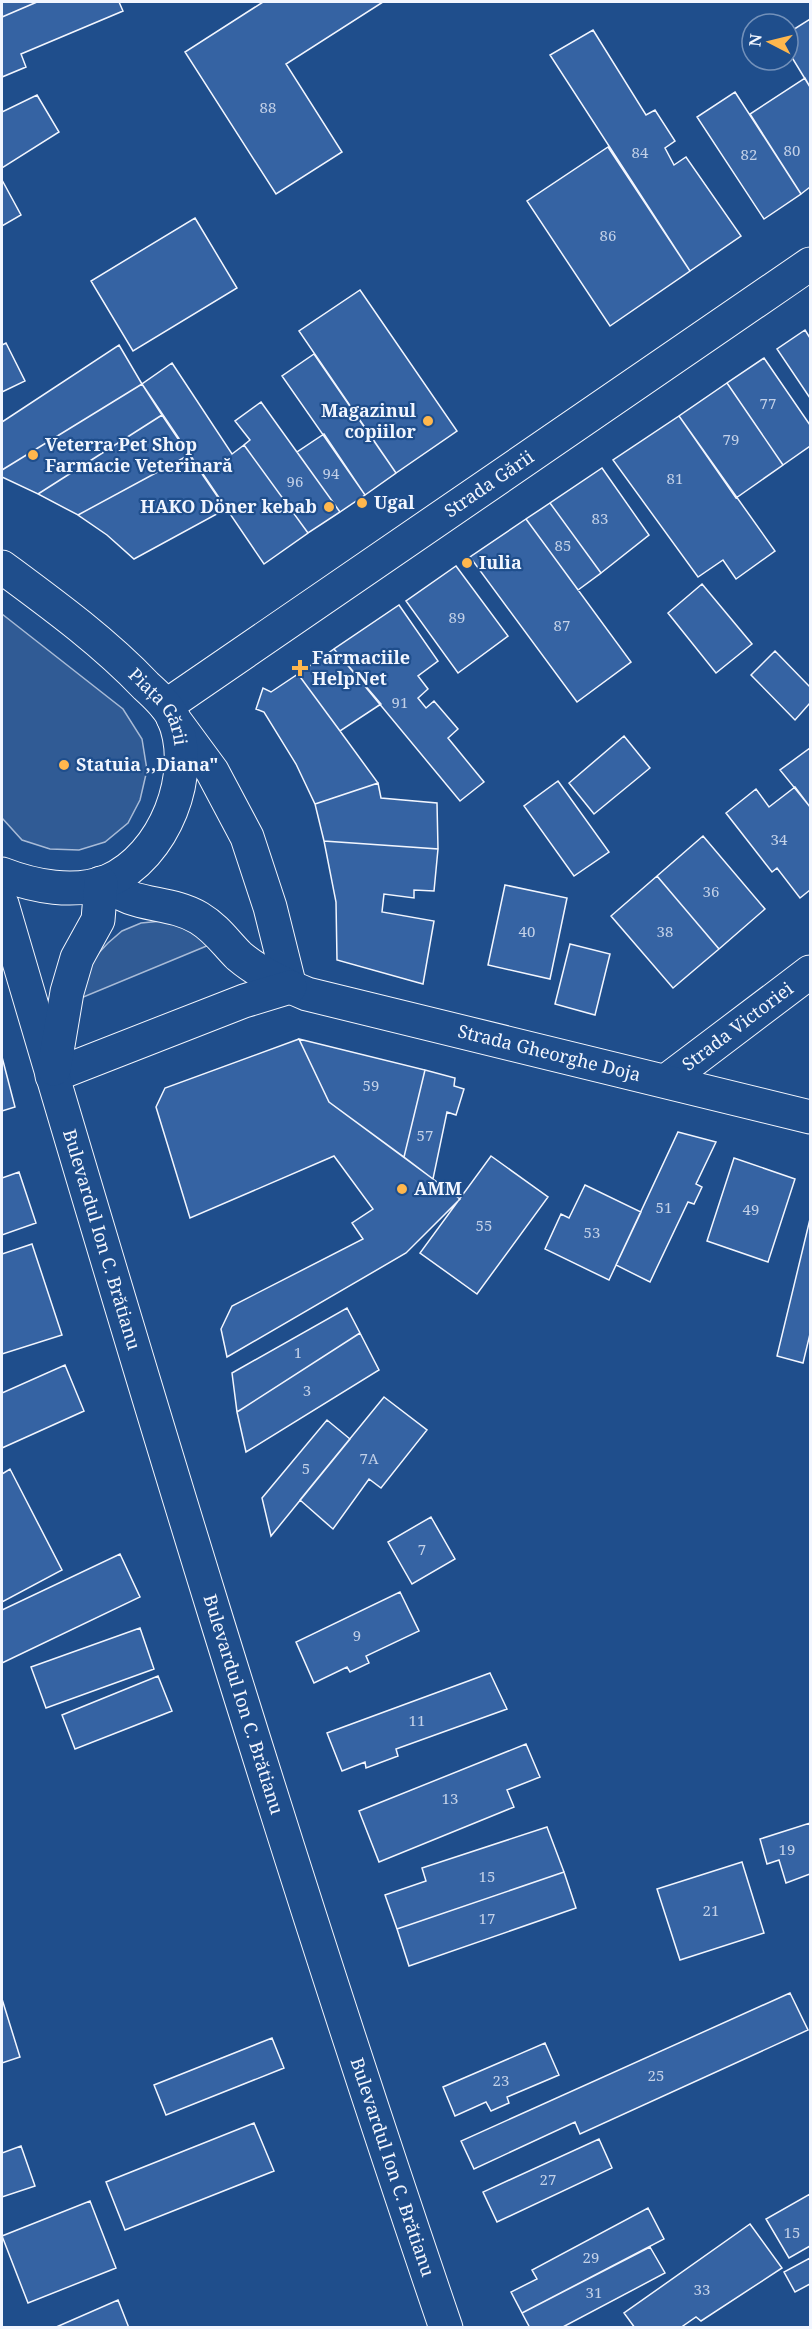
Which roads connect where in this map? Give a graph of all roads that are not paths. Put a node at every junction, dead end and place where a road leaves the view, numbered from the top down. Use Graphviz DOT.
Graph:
graph roads {
  1 [pos="810,264"];
  2 [pos="2,567"];
  3 [pos="170,712"];
  4 [pos="2,874"];
  5 [pos="103,882"];
  6 [pos="2,904"];
  7 [pos="810,972"];
  8 [pos="290,987"];
  9 [pos="52,1076"];
  10 [pos="666,1081"];
  11 [pos="810,1117"];
  12 [pos="446,2328"];
  1 -- 3 [label="street, Strada Gării"];
  2 -- 3 [label="street, Piața Gării"];
  3 -- 5 [label="street, Piața Gării"];
  3 -- 8 [label="street"];
  4 -- 5 [label="street, Piața Gării"];
  5 -- 8 [label="street, Strada Gheorghe Doja"];
  5 -- 9 [label="street, Bulevardul Ion C. Brătianu"];
  6 -- 9 [label="street, Bulevardul Ion C. Brătianu"];
  7 -- 10 [label="street, Strada Victoriei"];
  8 -- 9 [label="street"];
  8 -- 10 [label="street, Strada Gheorghe Doja"];
  9 -- 12 [label="street, Bulevardul Ion C. Brătianu"];
  10 -- 11 [label="street, Strada Gheorghe Doja"];
}
